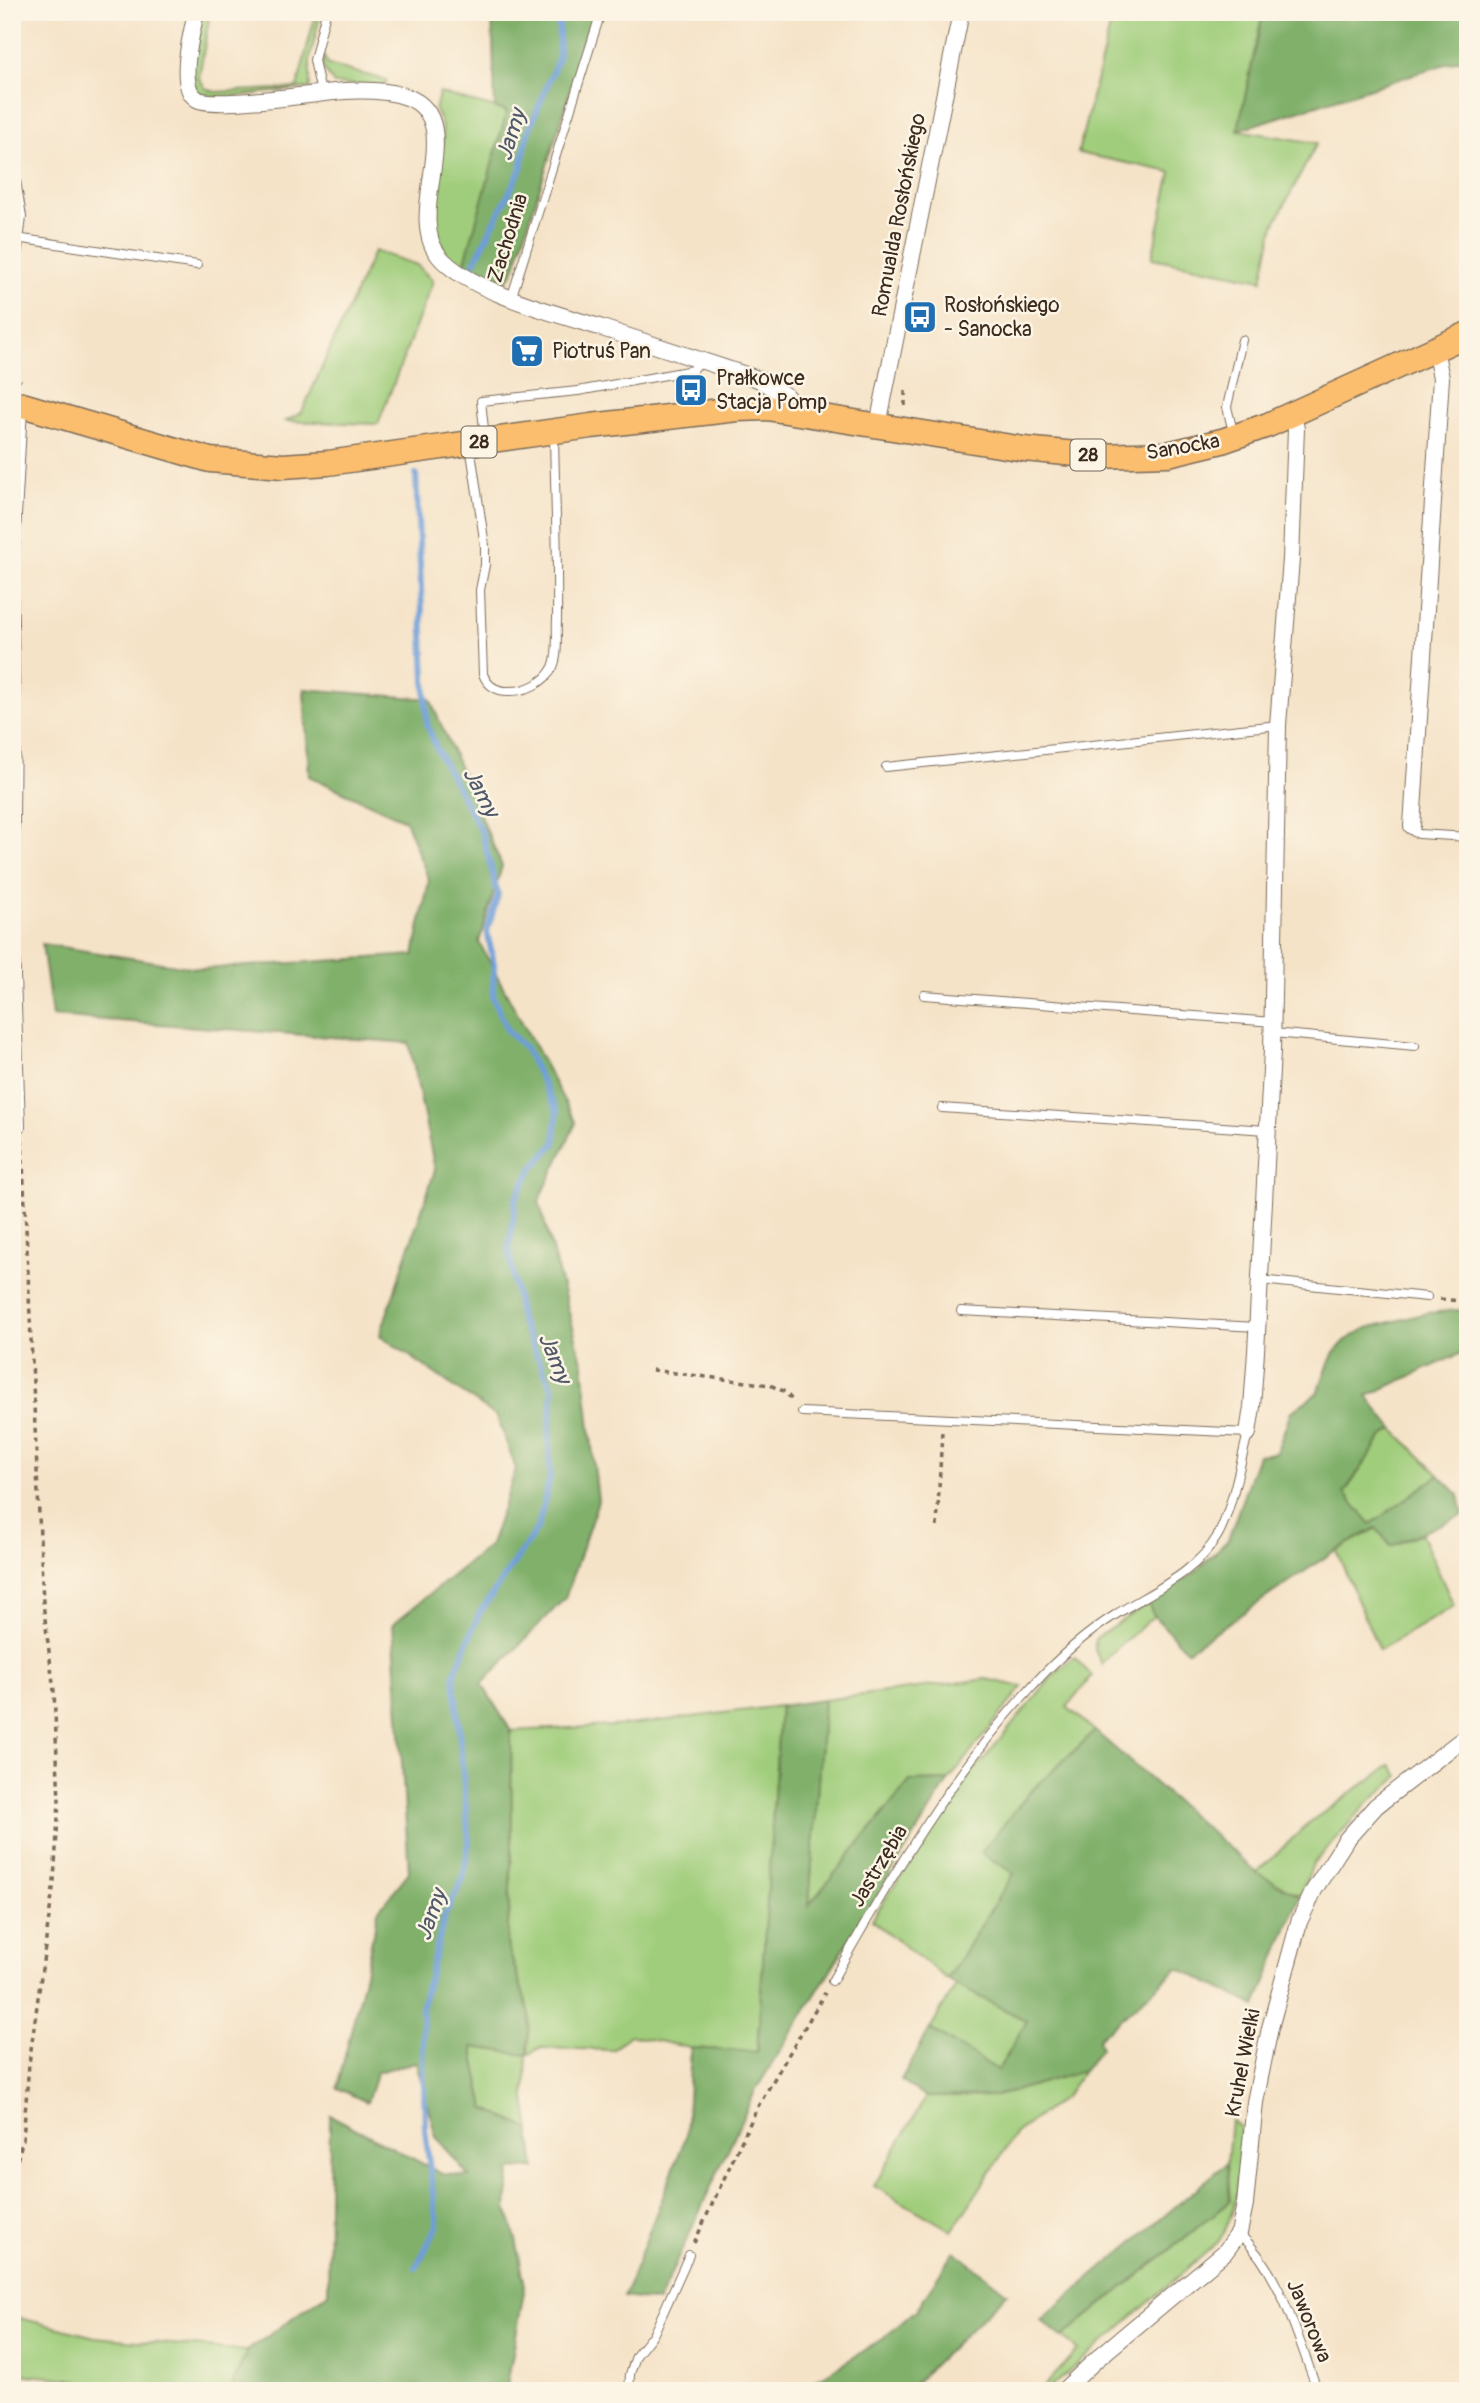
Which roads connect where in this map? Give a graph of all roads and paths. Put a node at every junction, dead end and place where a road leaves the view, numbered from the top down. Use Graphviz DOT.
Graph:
graph roads {
  1 [pos="196,12"];
  2 [pos="326,12"];
  3 [pos="601,12"];
  4 [pos="830,12"];
  5 [pos="859,12"];
  6 [pos="961,12"];
  7 [pos="321,93"];
  8 [pos="12,181"];
  9 [pos="16,238"];
  10 [pos="12,263"];
  11 [pos="197,265"];
  12 [pos="511,299"];
  13 [pos="1468,334"];
  14 [pos="1242,340"];
  15 [pos="1435,349"];
  16 [pos="700,360"];
  17 [pos="12,375"];
  18 [pos="906,380"];
  19 [pos="19,394"];
  20 [pos="798,413"];
  21 [pos="1293,414"];
  22 [pos="911,415"];
  23 [pos="878,425"];
  24 [pos="554,431"];
  25 [pos="1235,437"];
  26 [pos="477,442"];
  27 [pos="1278,724"];
  28 [pos="886,767"];
  29 [pos="1412,826"];
  30 [pos="1468,837"];
  31 [pos="924,995"];
  32 [pos="1272,1027"];
  33 [pos="1415,1046"];
  34 [pos="942,1108"];
  35 [pos="22,1127"];
  36 [pos="1267,1130"];
  37 [pos="1260,1280"];
  38 [pos="1427,1297"];
  39 [pos="1468,1302"];
  40 [pos="961,1311"];
  41 [pos="1257,1328"];
  42 [pos="652,1370"];
  43 [pos="802,1412"];
  44 [pos="942,1419"];
  45 [pos="1248,1433"];
  46 [pos="937,1527"];
  47 [pos="1468,1735"];
  48 [pos="832,1981"];
  49 [pos="12,2179"];
  50 [pos="1239,2233"];
  51 [pos="689,2255"];
  52 [pos="629,2391"];
  53 [pos="1063,2391"];
  54 [pos="1318,2391"];
  1 -- 7 [label="street"];
  2 -- 7 [label="lane"];
  3 -- 12 [label="lane, Zachodnia"];
  4 -- 5 [label="path"];
  6 -- 23 [label="street, Romualda Rosłońskiego"];
  7 -- 12 [label="street"];
  8 -- 9 [label="street"];
  9 -- 10 [label="street"];
  9 -- 11 [label="lane"];
  12 -- 16 [label="street, Zachodnia"];
  13 -- 15 [label="main road, Sanocka / 28"];
  14 -- 25 [label="lane"];
  15 -- 21 [label="main road, Sanocka / 28"];
  15 -- 29 [label="street"];
  16 -- 20 [label="street, Zachodnia"];
  16 -- 26 [label="lane"];
  17 -- 19 [label="path"];
  18 -- 22 [label="path"];
  19 -- 26 [label="main road, 28"];
  19 -- 35 [label="lane"];
  20 -- 23 [label="main road, 28"];
  20 -- 24 [label="main road, 28"];
  21 -- 25 [label="main road, Sanocka / 28"];
  21 -- 27 [label="street"];
  23 -- 25 [label="main road, Sanocka / 28"];
  24 -- 26 [label="main road, 28"];
  24 -- 26 [label="lane"];
  27 -- 28 [label="lane"];
  27 -- 32 [label="street"];
  29 -- 30 [label="lane"];
  31 -- 32 [label="lane"];
  32 -- 33 [label="lane"];
  32 -- 36 [label="street"];
  34 -- 36 [label="lane"];
  35 -- 49 [label="path"];
  36 -- 37 [label="street"];
  37 -- 38 [label="lane"];
  37 -- 41 [label="street"];
  38 -- 39 [label="path"];
  40 -- 41 [label="lane"];
  41 -- 45 [label="street"];
  42 -- 43 [label="path"];
  43 -- 44 [label="lane"];
  44 -- 45 [label="lane"];
  44 -- 46 [label="path"];
  45 -- 48 [label="lane, Jastrzębia"];
  47 -- 50 [label="street, Kruhel Wielki"];
  48 -- 51 [label="path"];
  50 -- 53 [label="street"];
  50 -- 54 [label="lane, Jaworowa"];
  51 -- 52 [label="lane"];
}
